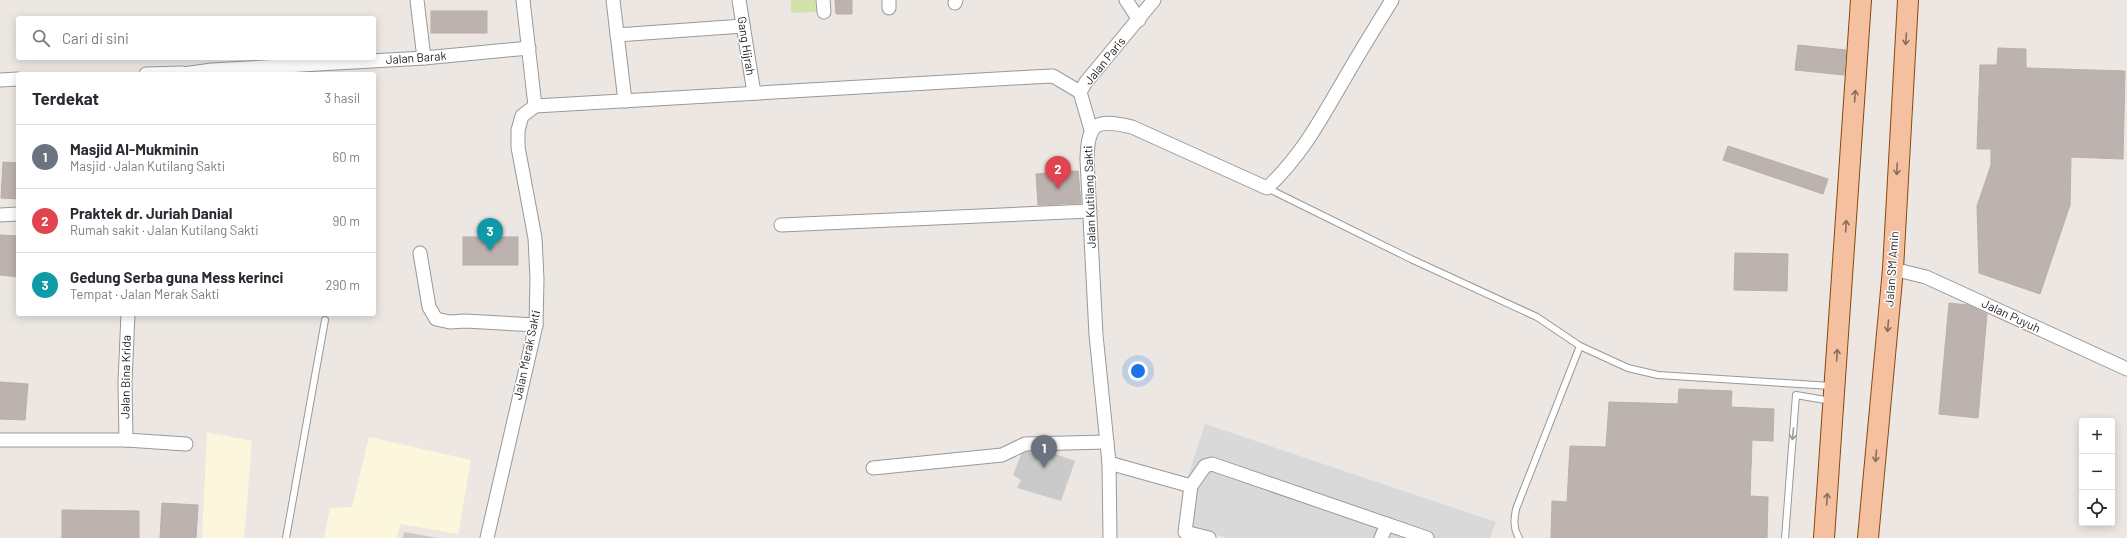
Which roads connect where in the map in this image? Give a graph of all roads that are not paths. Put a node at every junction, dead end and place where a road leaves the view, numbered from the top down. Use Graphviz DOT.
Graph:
graph roads {
  1 [pos="417,0"];
  2 [pos="523,0"];
  3 [pos="613,0"];
  4 [pos="739,0"];
  5 [pos="1126,0"];
  6 [pos="1154,0"];
  7 [pos="1392,0"];
  8 [pos="1861,0"];
  9 [pos="1908,0"];
  10 [pos="1139,20"];
  11 [pos="743,26"];
  12 [pos="617,35"];
  13 [pos="529,48"];
  14 [pos="424,58"];
  15 [pos="199,72"];
  16 [pos="16,79"];
  17 [pos="0,80"];
  18 [pos="1080,92"];
  19 [pos="754,93"];
  20 [pos="625,100"];
  21 [pos="535,106"];
  22 [pos="1091,130"];
  23 [pos="1267,188"];
  24 [pos="1090,211"];
  25 [pos="16,214"];
  26 [pos="0,215"];
  27 [pos="781,225"];
  28 [pos="420,253"];
  29 [pos="1893,269"];
  30 [pos="128,316"];
  31 [pos="325,320"];
  32 [pos="536,324"];
  33 [pos="1580,346"];
  34 [pos="2127,368"];
  35 [pos="1834,394"];
  36 [pos="0,440"];
  37 [pos="126,440"];
  38 [pos="1107,442"];
  39 [pos="186,444"];
  40 [pos="1109,463"];
  41 [pos="873,468"];
  42 [pos="1191,486"];
  43 [pos="1387,524"];
  44 [pos="1184,535"];
  45 [pos="286,538"];
  46 [pos="487,538"];
  47 [pos="1110,538"];
  48 [pos="1209,538"];
  49 [pos="1381,538"];
  50 [pos="1427,538"];
  51 [pos="1519,538"];
  52 [pos="1785,538"];
  53 [pos="1824,538"];
  54 [pos="1868,538"];
  1 -- 14 [label="street"];
  2 -- 13 [label="street"];
  3 -- 12 [label="street"];
  4 -- 11 [label="street, Gang Hijrah"];
  5 -- 10 [label="street"];
  6 -- 10 [label="street, Jalan Paris"];
  7 -- 23 [label="street"];
  35 -- 8 [label="main road, one-way"];
  9 -- 29 [label="main road, Jalan SM Amin, one-way"];
  10 -- 18 [label="street, Jalan Paris"];
  11 -- 12 [label="street"];
  11 -- 19 [label="street, Gang Hijrah"];
  12 -- 20 [label="street"];
  13 -- 14 [label="street, Jalan Barak"];
  13 -- 21 [label="street"];
  14 -- 15 [label="street, Jalan Barak"];
  16 -- 17 [label="street"];
  18 -- 19 [label="street"];
  18 -- 22 [label="street, Jalan Paris"];
  19 -- 20 [label="street"];
  20 -- 21 [label="street"];
  21 -- 32 [label="street, Jalan Merak Sakti"];
  22 -- 23 [label="street, Jalan Kutilang Sakti"];
  22 -- 24 [label="street, Jalan Kutilang Sakti"];
  23 -- 33 [label="lane"];
  24 -- 27 [label="street"];
  24 -- 38 [label="street, Jalan Kutilang Sakti"];
  25 -- 26 [label="street"];
  28 -- 32 [label="street"];
  29 -- 34 [label="street, Jalan Puyuh"];
  29 -- 54 [label="main road, Jalan SM Amin, one-way"];
  30 -- 37 [label="street, Jalan Bina Krida"];
  31 -- 45 [label="lane"];
  32 -- 46 [label="street, Jalan Merak Sakti"];
  33 -- 35 [label="lane"];
  33 -- 51 [label="lane"];
  35 -- 52 [label="lane, one-way"];
  53 -- 35 [label="main road, one-way"];
  36 -- 37 [label="street"];
  37 -- 39 [label="street"];
  38 -- 40 [label="street, Jalan Kutilang Sakti"];
  38 -- 41 [label="street"];
  40 -- 42 [label="street"];
  40 -- 47 [label="street, Jalan Kutilang Sakti"];
  42 -- 43 [label="street"];
  42 -- 44 [label="street"];
  43 -- 49 [label="street"];
  43 -- 50 [label="street"];
  44 -- 48 [label="street"];
}
